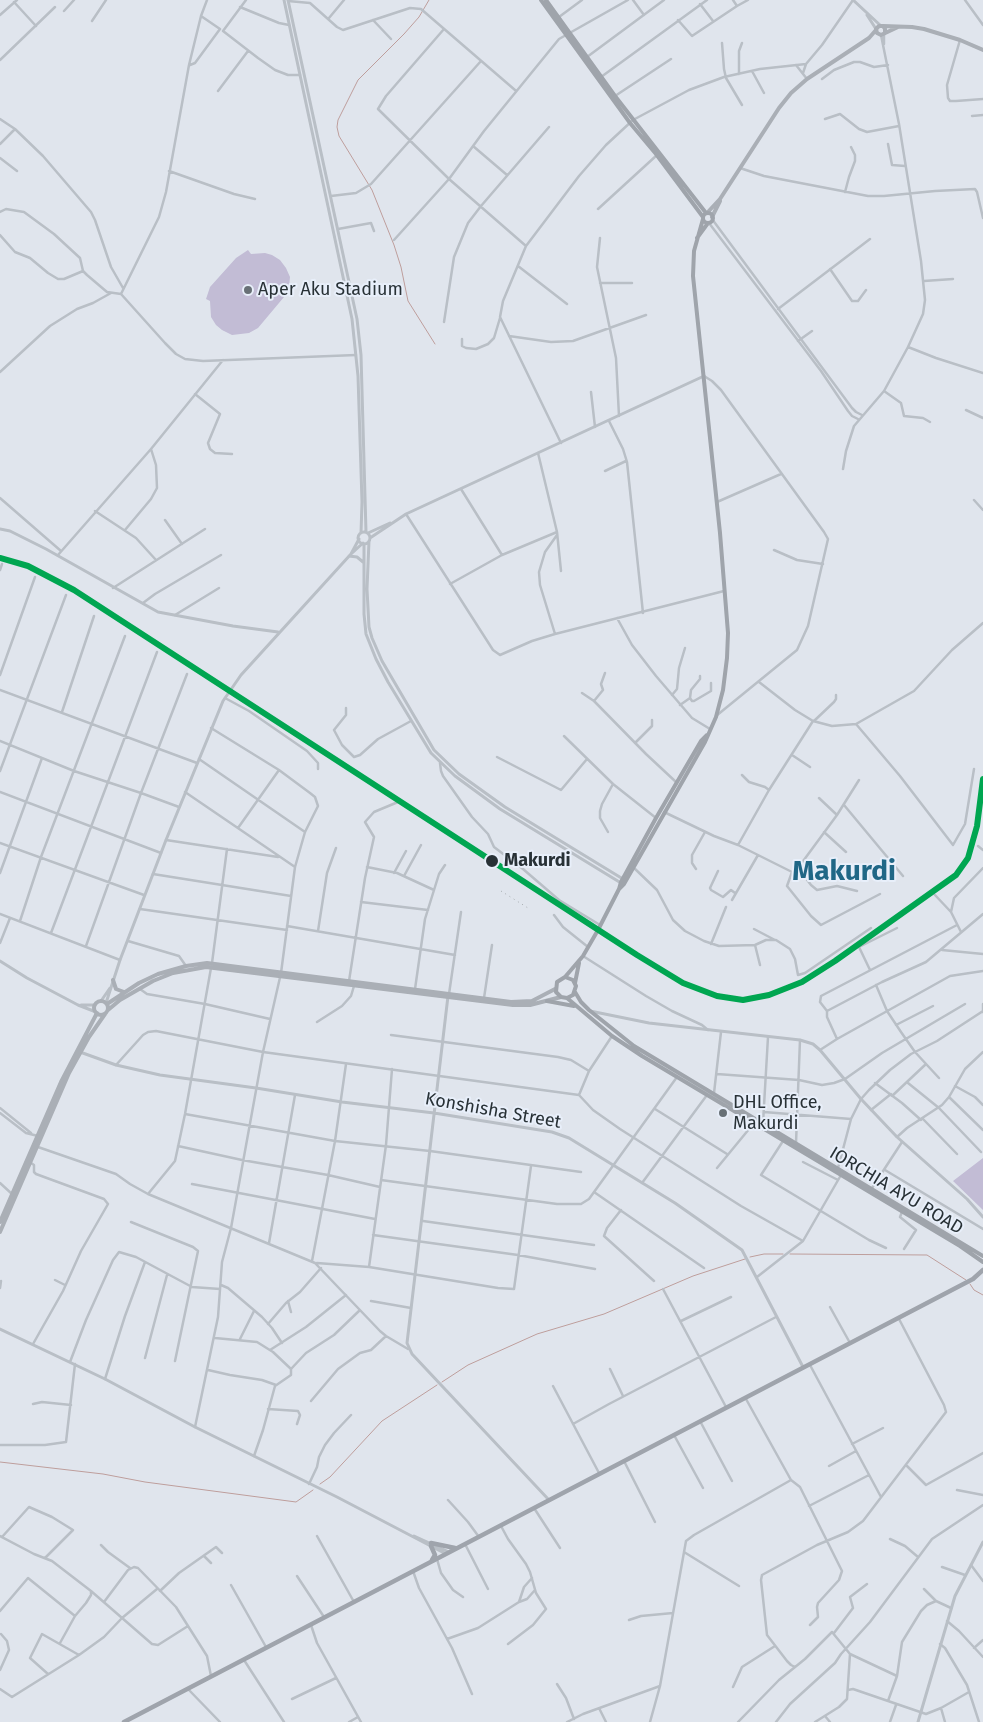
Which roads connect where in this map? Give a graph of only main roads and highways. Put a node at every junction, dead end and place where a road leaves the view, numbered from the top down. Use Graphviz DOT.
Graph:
graph roads {
  1 [pos="541,0"];
  2 [pos="546,0"];
  3 [pos="568,33"];
  4 [pos="983,50"];
  5 [pos="609,91"];
  6 [pos="632,121"];
  7 [pos="720,199"];
  8 [pos="705,216"];
  9 [pos="710,220"];
  10 [pos="696,240"];
  11 [pos="709,731"];
  12 [pos="664,810"];
  13 [pos="648,836"];
  14 [pos="623,881"];
  15 [pos="579,962"];
  16 [pos="212,965"];
  17 [pos="280,975"];
  18 [pos="565,977"];
  19 [pos="113,983"];
  20 [pos="575,983"];
  21 [pos="555,989"];
  22 [pos="124,992"];
  23 [pos="575,992"];
  24 [pos="448,996"];
  25 [pos="561,997"];
  26 [pos="567,998"];
  27 [pos="547,1001"];
  28 [pos="107,1003"];
  29 [pos="576,1007"];
  30 [pos="96,1012"];
  31 [pos="106,1012"];
  32 [pos="40,1137"];
  33 [pos="14,1195"];
  34 [pos="0,1222"];
  35 [pos="0,1232"];
  36 [pos="983,1256"];
  37 [pos="983,1262"];
  38 [pos="983,1270"];
  39 [pos="983,1278"];
  40 [pos="973,1279"];
  41 [pos="459,1547"];
  42 [pos="430,1563"];
  43 [pos="124,1722"];
  1 -- 3 [label="main road"];
  2 -- 3 [label="main road"];
  3 -- 5 [label="main road"];
  3 -- 5 [label="main road"];
  4 -- 7 [label="main road"];
  5 -- 6 [label="main road"];
  5 -- 6 [label="main road"];
  6 -- 8 [label="main road"];
  6 -- 8 [label="main road"];
  7 -- 8 [label="main road"];
  7 -- 9 [label="main road"];
  8 -- 9 [label="main road"];
  8 -- 9 [label="main road"];
  8 -- 10 [label="main road"];
  9 -- 10 [label="main road"];
  10 -- 11 [label="main road"];
  11 -- 12 [label="main road"];
  11 -- 12 [label="main road"];
  12 -- 13 [label="main road"];
  12 -- 13 [label="main road"];
  13 -- 14 [label="main road"];
  13 -- 14 [label="main road"];
  14 -- 15 [label="main road"];
  15 -- 18 [label="main road"];
  15 -- 20 [label="main road"];
  16 -- 17 [label="main road"];
  16 -- 22 [label="main road"];
  16 -- 31 [label="main road"];
  17 -- 24 [label="main road"];
  17 -- 24 [label="main road"];
  18 -- 20 [label="main road"];
  18 -- 21 [label="main road"];
  19 -- 22 [label="main road"];
  20 -- 23 [label="main road"];
  21 -- 24 [label="main road"];
  21 -- 25 [label="main road"];
  22 -- 28 [label="main road"];
  23 -- 26 [label="main road"];
  23 -- 36 [label="main road"];
  24 -- 27 [label="main road"];
  25 -- 26 [label="main road"];
  25 -- 27 [label="main road"];
  26 -- 29 [label="main road, IORCHIA AYU ROAD"];
  27 -- 29 [label="main road"];
  28 -- 30 [label="main road"];
  28 -- 31 [label="main road"];
  29 -- 37 [label="main road, IORCHIA AYU ROAD"];
  30 -- 31 [label="main road"];
  30 -- 32 [label="main road"];
  31 -- 32 [label="main road"];
  32 -- 33 [label="main road"];
  32 -- 33 [label="main road"];
  33 -- 34 [label="main road"];
  33 -- 35 [label="main road"];
  38 -- 40 [label="highway"];
  39 -- 40 [label="highway"];
  40 -- 41 [label="highway"];
  41 -- 42 [label="highway"];
  41 -- 42 [label="highway"];
  42 -- 43 [label="highway"];
}
